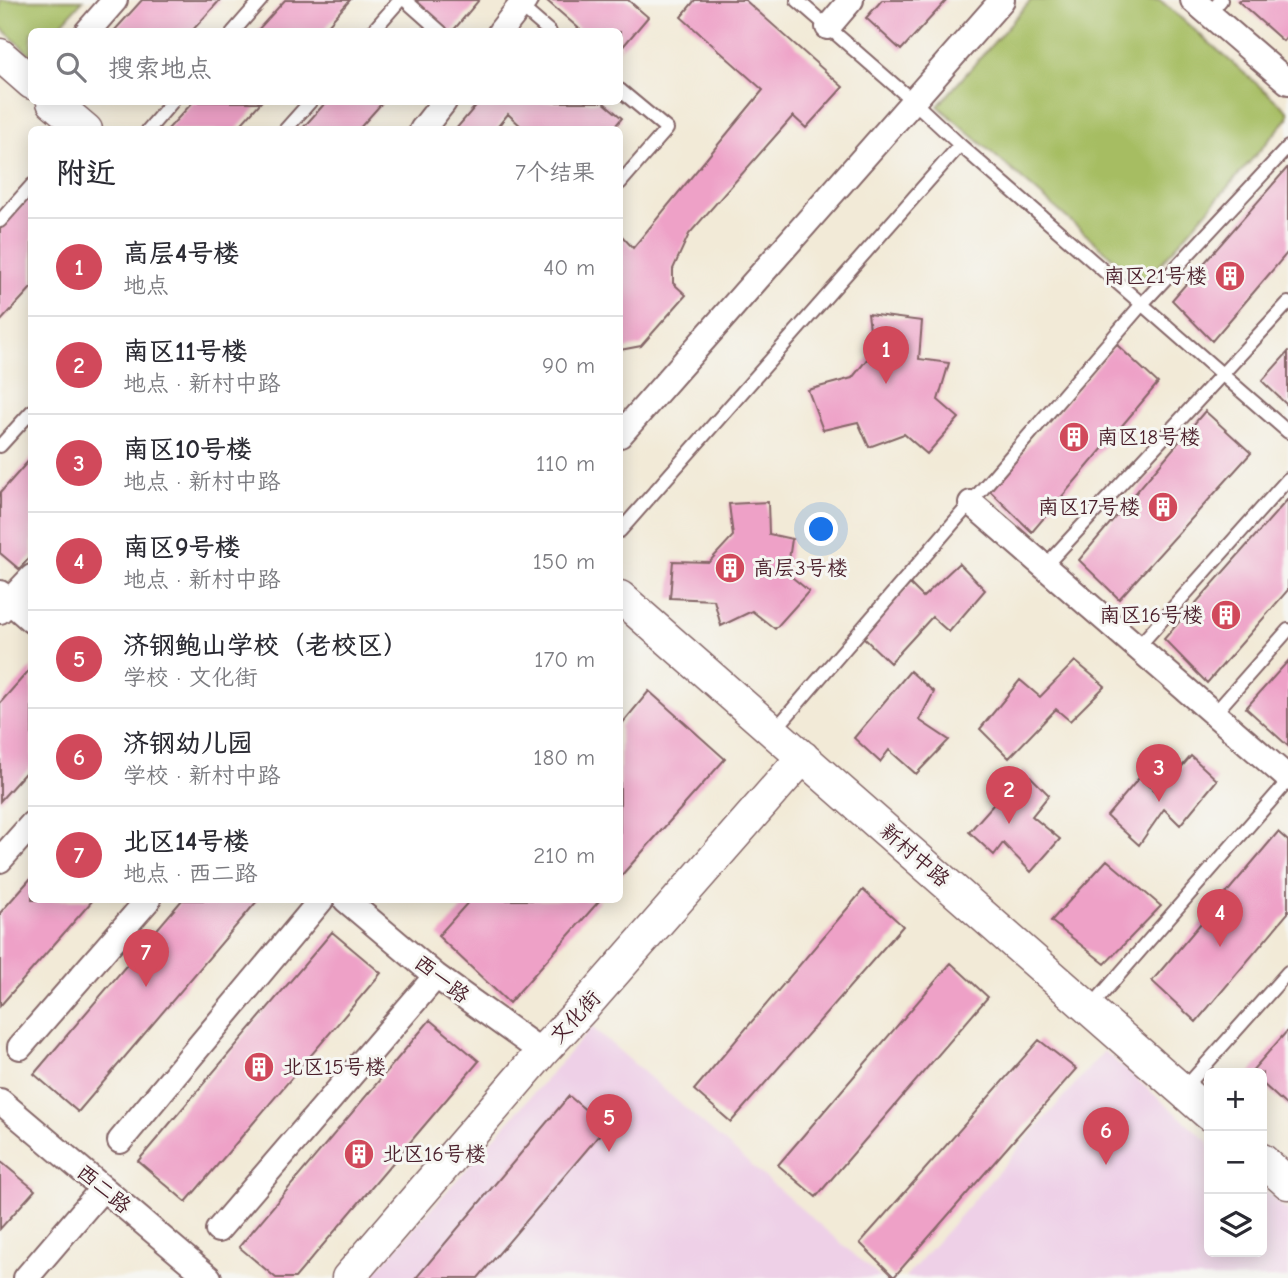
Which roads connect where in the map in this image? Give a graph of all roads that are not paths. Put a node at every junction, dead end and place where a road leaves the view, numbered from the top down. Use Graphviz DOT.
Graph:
graph roads {
  1 [pos="115,0"];
  2 [pos="261,0"];
  3 [pos="400,0"];
  4 [pos="405,0"];
  5 [pos="797,0"];
  6 [pos="851,0"];
  7 [pos="1002,0"];
  8 [pos="523,3"];
  9 [pos="1208,4"];
  10 [pos="828,27"];
  11 [pos="90,28"];
  12 [pos="236,28"];
  13 [pos="376,28"];
  14 [pos="436,28"];
  15 [pos="503,28"];
  16 [pos="546,28"];
  17 [pos="0,55"];
  18 [pos="28,80"];
  19 [pos="1288,82"];
  20 [pos="623,93"];
  21 [pos="914,102"];
  22 [pos="56,105"];
  23 [pos="169,105"];
  24 [pos="307,105"];
  25 [pos="442,105"];
  26 [pos="80,126"];
  27 [pos="151,126"];
  28 [pos="289,126"];
  29 [pos="425,126"];
  30 [pos="960,145"];
  31 [pos="1288,147"];
  32 [pos="623,180"];
  33 [pos="28,190"];
  34 [pos="0,221"];
  35 [pos="1288,303"];
  36 [pos="1142,304"];
  37 [pos="1222,374"];
  38 [pos="28,415"];
  39 [pos="623,432"];
  40 [pos="1288,432"];
  41 [pos="0,446"];
  42 [pos="1288,479"];
  43 [pos="971,503"];
  44 [pos="623,528"];
  45 [pos="1044,567"];
  46 [pos="28,580"];
  47 [pos="3,602"];
  48 [pos="623,607"];
  49 [pos="28,618"];
  50 [pos="1288,630"];
  51 [pos="1138,648"];
  52 [pos="1214,714"];
  53 [pos="774,732"];
  54 [pos="803,757"];
  55 [pos="1288,780"];
  56 [pos="28,828"];
  57 [pos="0,860"];
  58 [pos="145,903"];
  59 [pos="318,903"];
  60 [pos="359,903"];
  61 [pos="1288,972"];
  62 [pos="436,976"];
  63 [pos="1090,1008"];
  64 [pos="20,1046"];
  65 [pos="542,1052"];
  66 [pos="1183,1090"];
  67 [pos="0,1101"];
  68 [pos="1204,1109"];
  69 [pos="120,1141"];
  70 [pos="1267,1164"];
  71 [pos="1288,1183"];
  72 [pos="103,1188"];
  73 [pos="218,1230"];
  74 [pos="26,1278"];
  75 [pos="209,1278"];
  76 [pos="348,1278"];
  1 -- 11 [label="street"];
  2 -- 12 [label="lane"];
  3 -- 13 [label="lane"];
  4 -- 14 [label="lane"];
  5 -- 10 [label="lane"];
  6 -- 10 [label="street"];
  7 -- 21 [label="street"];
  8 -- 15 [label="street"];
  8 -- 16 [label="lane"];
  9 -- 19 [label="street"];
  10 -- 21 [label="lane"];
  17 -- 18 [label="street"];
  20 -- 32 [label="lane"];
  21 -- 30 [label="lane"];
  21 -- 39 [label="street"];
  22 -- 26 [label="street"];
  23 -- 27 [label="lane"];
  24 -- 28 [label="lane"];
  25 -- 29 [label="street"];
  30 -- 36 [label="lane"];
  30 -- 44 [label="lane"];
  31 -- 36 [label="lane"];
  33 -- 34 [label="lane"];
  35 -- 37 [label="lane"];
  36 -- 37 [label="lane"];
  36 -- 43 [label="lane"];
  37 -- 40 [label="lane"];
  37 -- 45 [label="lane"];
  38 -- 41 [label="lane"];
  42 -- 51 [label="lane"];
  43 -- 45 [label="street"];
  43 -- 53 [label="lane"];
  45 -- 51 [label="street"];
  46 -- 47 [label="street"];
  47 -- 49 [label="street"];
  48 -- 53 [label="street, 新村中路"];
  50 -- 52 [label="lane"];
  51 -- 52 [label="street"];
  52 -- 55 [label="street"];
  53 -- 54 [label="street, 新村中路"];
  54 -- 63 [label="street, 新村中路"];
  54 -- 65 [label="street, 文化街"];
  55 -- 63 [label="lane"];
  56 -- 57 [label="street"];
  58 -- 64 [label="street"];
  59 -- 69 [label="street"];
  60 -- 62 [label="street, 西一路"];
  61 -- 66 [label="lane"];
  62 -- 65 [label="street, 西一路"];
  62 -- 73 [label="street"];
  63 -- 66 [label="street, 新村中路"];
  65 -- 76 [label="street, 文化街"];
  66 -- 68 [label="street, 新村中路"];
  67 -- 72 [label="street, 西二路"];
  70 -- 71 [label="street"];
  72 -- 74 [label="street"];
  72 -- 75 [label="street, 西二路"];
}
